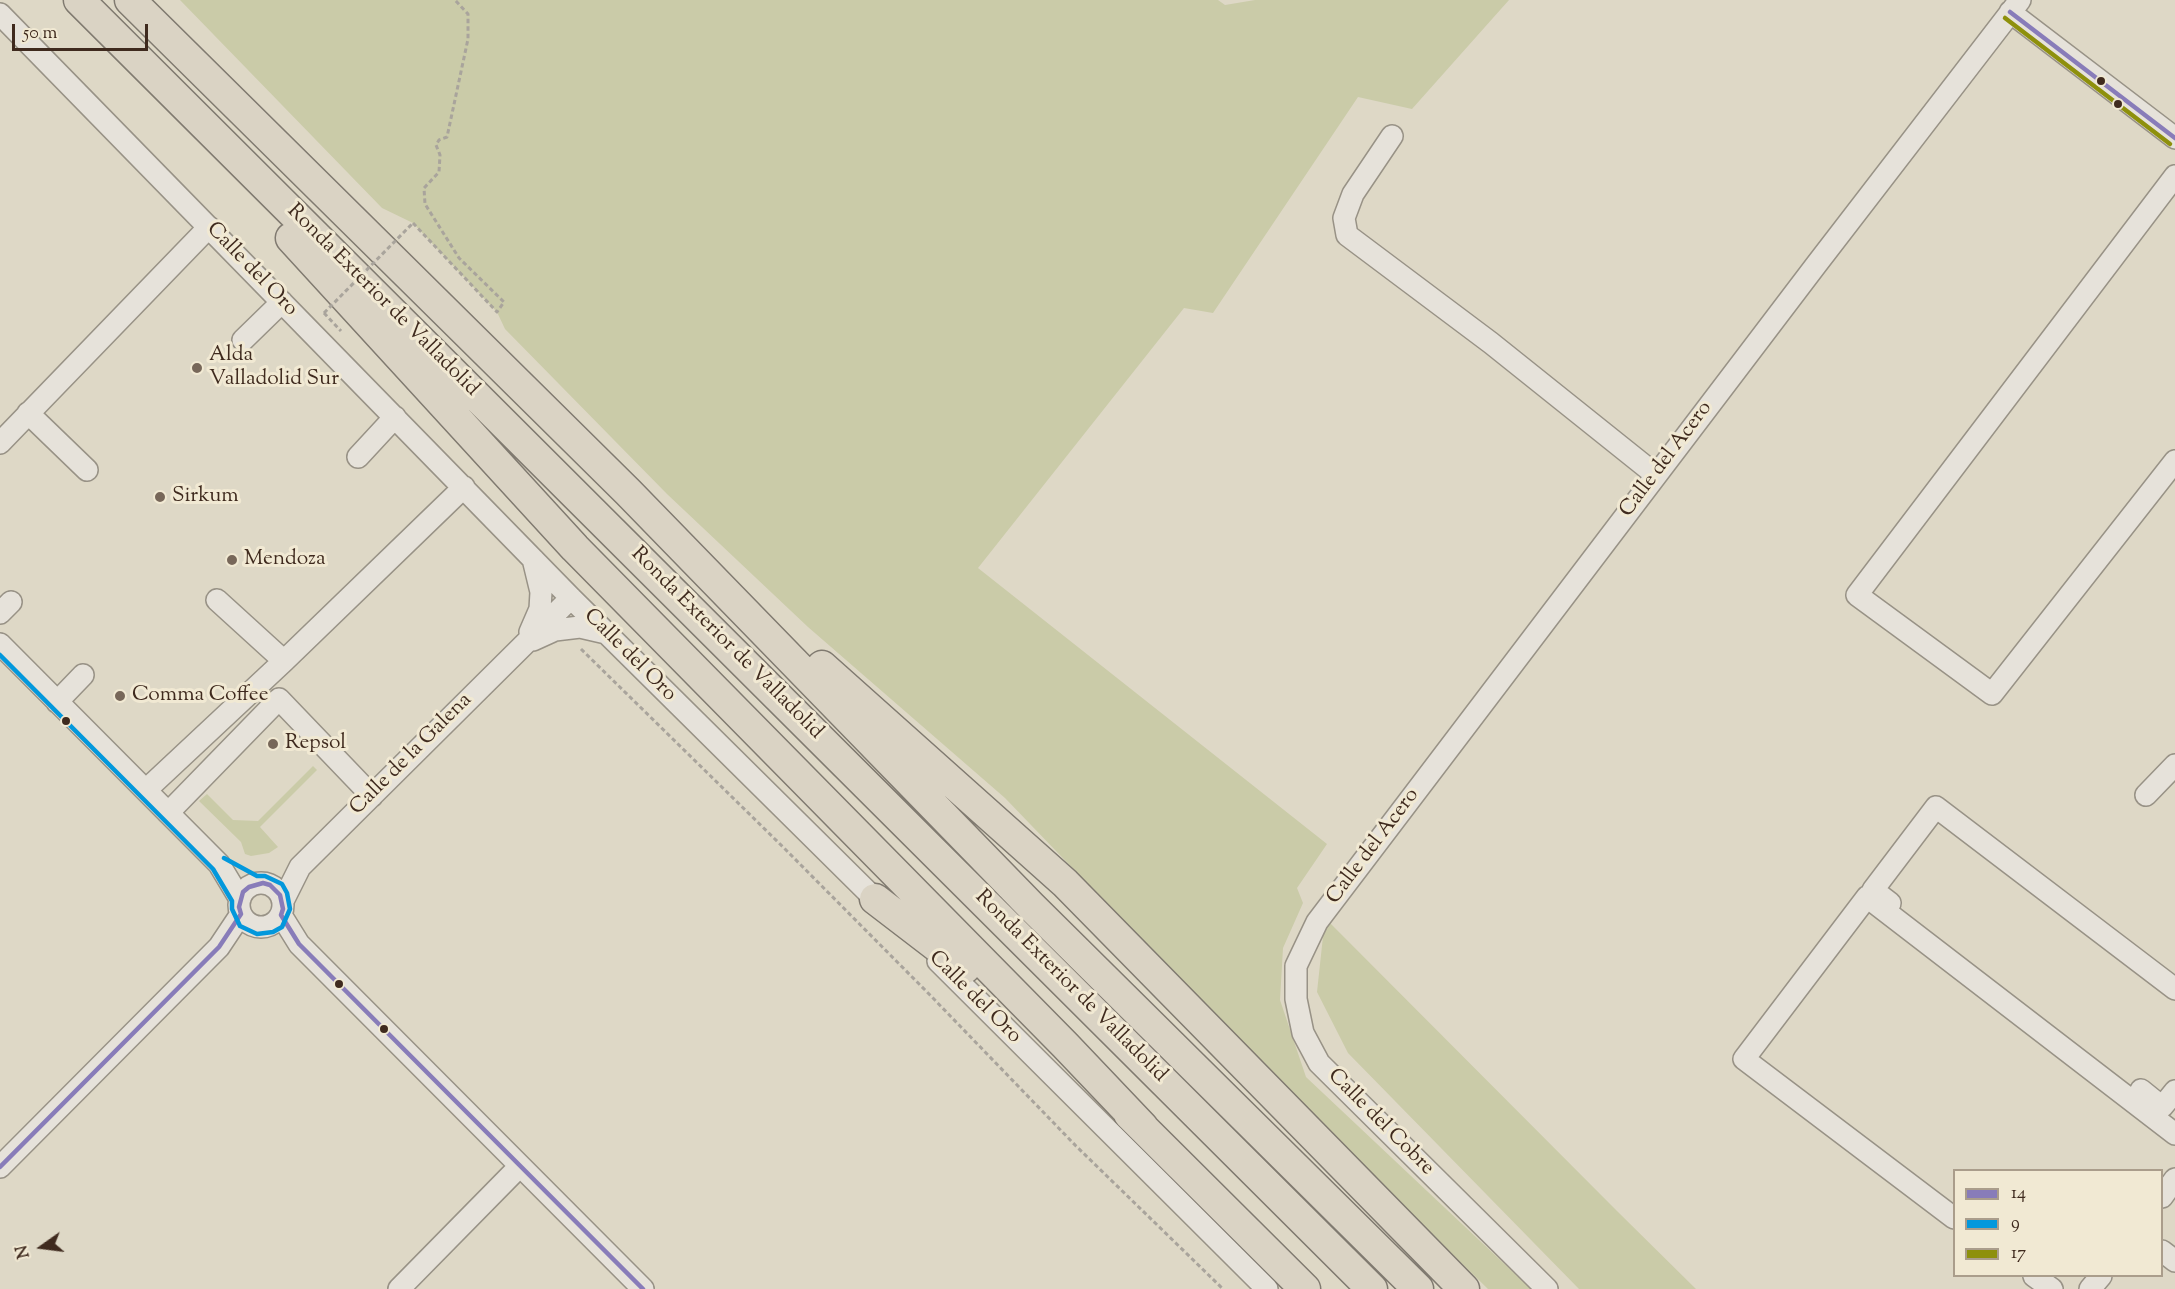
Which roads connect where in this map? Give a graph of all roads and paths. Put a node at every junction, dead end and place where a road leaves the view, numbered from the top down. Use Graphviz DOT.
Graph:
graph roads {
  1 [pos="79,0"];
  2 [pos="129,0"];
  3 [pos="454,0"];
  4 [pos="2015,6"];
  5 [pos="0,14"];
  6 [pos="202,122"];
  7 [pos="1392,136"];
  8 [pos="2175,138"];
  9 [pos="2172,185"];
  10 [pos="209,227"];
  11 [pos="282,302"];
  12 [pos="324,313"];
  13 [pos="243,340"];
  14 [pos="28,413"];
  15 [pos="395,417"];
  16 [pos="0,443"];
  17 [pos="358,457"];
  18 [pos="2175,461"];
  19 [pos="87,470"];
  20 [pos="1656,475"];
  21 [pos="464,487"];
  22 [pos="628,492"];
  23 [pos="533,558"];
  24 [pos="571,598"];
  25 [pos="217,600"];
  26 [pos="606,633"];
  27 [pos="0,644"];
  28 [pos="525,644"];
  29 [pos="574,648"];
  30 [pos="284,661"];
  31 [pos="83,675"];
  32 [pos="57,702"];
  33 [pos="2175,765"];
  34 [pos="146,790"];
  35 [pos="2146,795"];
  36 [pos="372,796"];
  37 [pos="168,813"];
  38 [pos="219,864"];
  39 [pos="300,867"];
  40 [pos="259,883"];
  41 [pos="875,899"];
  42 [pos="240,906"];
  43 [pos="271,918"];
  44 [pos="1317,922"];
  45 [pos="219,947"];
  46 [pos="2175,989"];
  47 [pos="2175,1091"];
  48 [pos="1143,1127"];
  49 [pos="2175,1134"];
  50 [pos="3,1157"];
  51 [pos="520,1166"];
  52 [pos="2175,1179"];
  53 [pos="2163,1196"];
  54 [pos="1953,1217"];
  55 [pos="2163,1252"];
  56 [pos="2175,1261"];
  57 [pos="2037,1277"];
  58 [pos="2099,1277"];
  59 [pos="399,1289"];
  60 [pos="643,1289"];
  61 [pos="1223,1289"];
  62 [pos="1267,1289"];
  63 [pos="1305,1289"];
  64 [pos="1372,1289"];
  65 [pos="1418,1289"];
  66 [pos="1464,1289"];
  67 [pos="1547,1289"];
  68 [pos="2052,1289"];
  69 [pos="2090,1289"];
  1 -- 6 [label="highway, Ronda Exterior de Valladolid"];
  2 -- 22 [label="highway, Ronda Exterior de Valladolid"];
  3 -- 12 [label="path, bridge"];
  4 -- 8 [label="street"];
  4 -- 20 [label="street, Calle del Acero"];
  5 -- 10 [label="street, Calle del Oro"];
  6 -- 48 [label="highway"];
  6 -- 64 [label="highway, Ronda Exterior de Valladolid"];
  7 -- 20 [label="street"];
  9 -- 18 [label="street"];
  10 -- 11 [label="street, Calle del Oro"];
  10 -- 14 [label="street"];
  11 -- 13 [label="street"];
  11 -- 15 [label="street, Calle del Oro"];
  14 -- 16 [label="street"];
  14 -- 19 [label="street"];
  15 -- 17 [label="street"];
  15 -- 21 [label="street, Calle del Oro"];
  20 -- 44 [label="street, Calle del Acero"];
  21 -- 23 [label="street, Calle del Oro"];
  21 -- 30 [label="street"];
  22 -- 65 [label="highway, Ronda Exterior de Valladolid"];
  22 -- 66 [label="highway"];
  23 -- 24 [label="street, Calle del Oro"];
  23 -- 28 [label="street, Calle de la Galena"];
  24 -- 26 [label="street, Calle del Oro"];
  24 -- 28 [label="street, Calle de la Galena"];
  25 -- 30 [label="street"];
  26 -- 28 [label="street, Calle de la Galena"];
  26 -- 41 [label="street, Calle del Oro"];
  27 -- 32 [label="street"];
  28 -- 36 [label="street, Calle de la Galena"];
  29 -- 61 [label="path"];
  30 -- 34 [label="street"];
  31 -- 32 [label="street"];
  32 -- 34 [label="street"];
  33 -- 35 [label="street"];
  34 -- 37 [label="street"];
  36 -- 37 [label="street"];
  36 -- 39 [label="street, Calle de la Galena"];
  37 -- 38 [label="street"];
  38 -- 40 [label="street"];
  38 -- 42 [label="street"];
  39 -- 40 [label="street, Calle de la Galena"];
  39 -- 43 [label="street, Calle de la Galena"];
  40 -- 42 [label="street"];
  40 -- 43 [label="street"];
  41 -- 48 [label="highway"];
  41 -- 62 [label="street, Calle del Oro"];
  42 -- 43 [label="street"];
  42 -- 45 [label="street"];
  43 -- 45 [label="street"];
  43 -- 51 [label="street"];
  44 -- 67 [label="street, Calle del Cobre"];
  45 -- 50 [label="street"];
  46 -- 47 [label="street"];
  48 -- 63 [label="highway"];
  49 -- 54 [label="street"];
  51 -- 59 [label="street"];
  51 -- 60 [label="street"];
  52 -- 53 [label="street"];
  55 -- 56 [label="street"];
  57 -- 68 [label="street"];
  58 -- 69 [label="street"];
}
